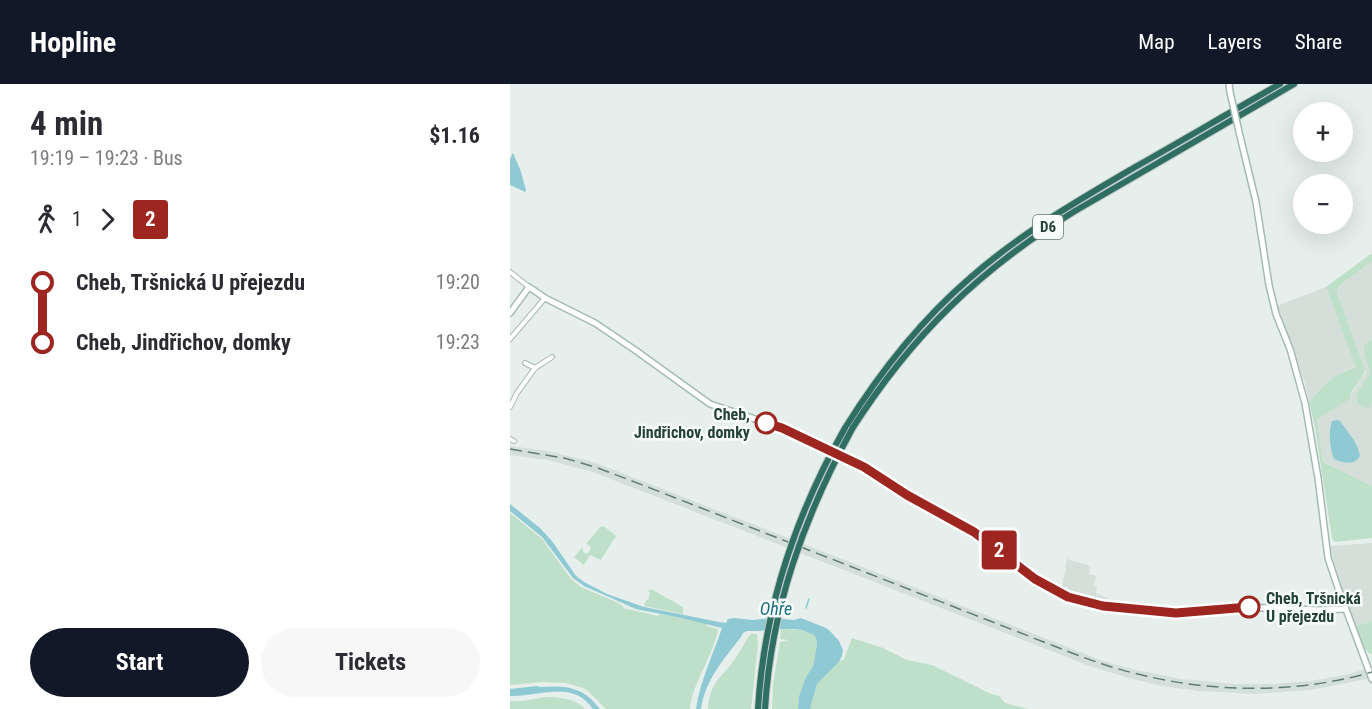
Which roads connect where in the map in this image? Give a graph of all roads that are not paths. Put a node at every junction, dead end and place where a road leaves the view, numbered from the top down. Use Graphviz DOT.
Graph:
graph roads {
  1 [pos="1229,84"];
  2 [pos="1280,84"];
  3 [pos="1294,84"];
  4 [pos="510,272"];
  5 [pos="529,287"];
  6 [pos="545,298"];
  7 [pos="510,313"];
  8 [pos="510,339"];
  9 [pos="552,357"];
  10 [pos="525,363"];
  11 [pos="535,368"];
  12 [pos="510,407"];
  13 [pos="848,428"];
  14 [pos="1345,609"];
  15 [pos="1372,679"];
  16 [pos="758,709"];
  17 [pos="765,709"];
  1 -- 14 [label="street, bridge"];
  2 -- 13 [label="highway, D6"];
  3 -- 13 [label="highway, D6"];
  4 -- 5 [label="street"];
  5 -- 6 [label="street"];
  5 -- 7 [label="street"];
  6 -- 8 [label="street"];
  6 -- 14 [label="street"];
  9 -- 11 [label="street"];
  10 -- 11 [label="street"];
  11 -- 12 [label="street"];
  13 -- 16 [label="highway, D6, bridge"];
  13 -- 17 [label="highway, D6, bridge"];
  14 -- 15 [label="street"];
}
